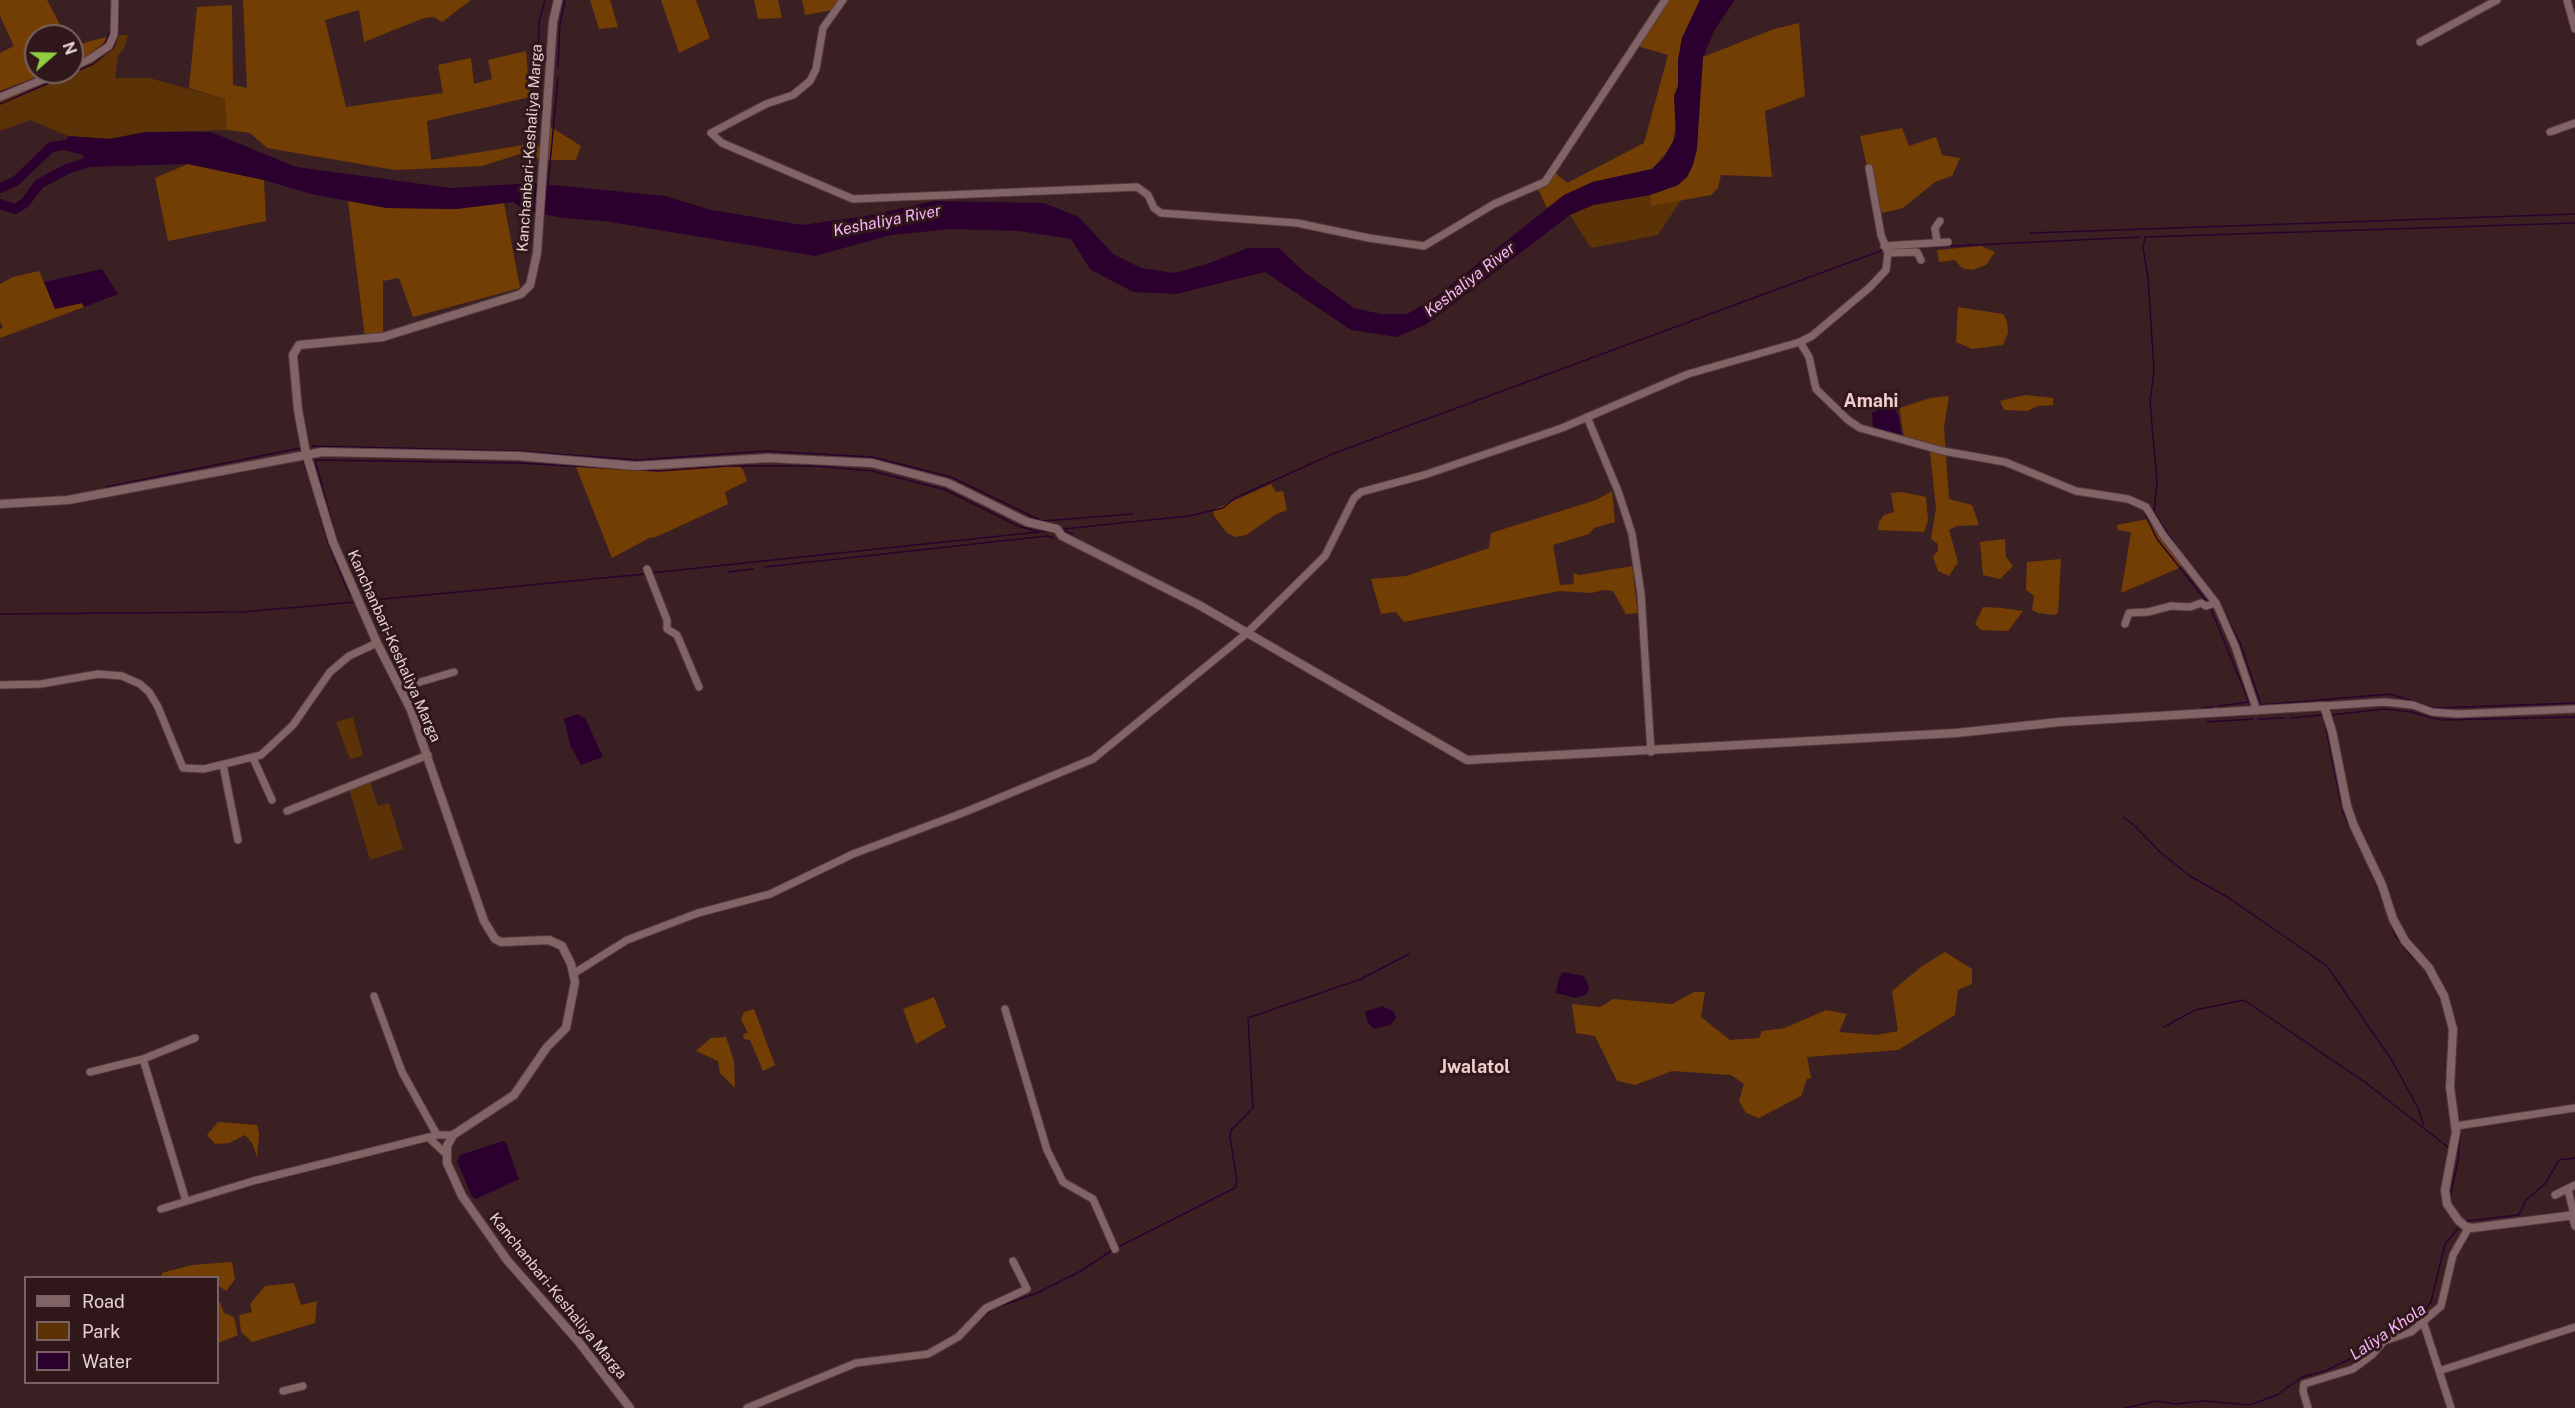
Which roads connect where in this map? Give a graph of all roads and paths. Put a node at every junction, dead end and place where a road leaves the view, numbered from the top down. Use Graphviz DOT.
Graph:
graph roads {
  1 [pos="115,0"];
  2 [pos="558,0"];
  3 [pos="843,0"];
  4 [pos="1665,0"];
  5 [pos="2497,0"];
  6 [pos="2566,0"];
  7 [pos="2575,28"];
  8 [pos="2420,42"];
  9 [pos="84,62"];
  10 [pos="32,84"];
  11 [pos="0,97"];
  12 [pos="2575,123"];
  13 [pos="2550,132"];
  14 [pos="1869,168"];
  15 [pos="1940,221"];
  16 [pos="1937,242"];
  17 [pos="1948,242"];
  18 [pos="1886,249"];
  19 [pos="1921,260"];
  20 [pos="1800,342"];
  21 [pos="1587,417"];
  22 [pos="306,453"];
  23 [pos="0,504"];
  24 [pos="647,573"];
  25 [pos="2216,603"];
  26 [pos="2125,624"];
  27 [pos="1247,633"];
  28 [pos="377,643"];
  29 [pos="454,672"];
  30 [pos="0,685"];
  31 [pos="699,687"];
  32 [pos="400,688"];
  33 [pos="2324,706"];
  34 [pos="2575,709"];
  35 [pos="2257,711"];
  36 [pos="1651,752"];
  37 [pos="428,755"];
  38 [pos="253,758"];
  39 [pos="223,765"];
  40 [pos="272,800"];
  41 [pos="287,811"];
  42 [pos="238,840"];
  43 [pos="573,974"];
  44 [pos="374,996"];
  45 [pos="1005,1009"];
  46 [pos="195,1038"];
  47 [pos="143,1059"];
  48 [pos="90,1072"];
  49 [pos="2575,1108"];
  50 [pos="2456,1126"];
  51 [pos="438,1135"];
  52 [pos="453,1135"];
  53 [pos="429,1138"];
  54 [pos="446,1154"];
  55 [pos="2571,1187"];
  56 [pos="2555,1195"];
  57 [pos="186,1201"];
  58 [pos="161,1209"];
  59 [pos="2574,1215"];
  60 [pos="2575,1226"];
  61 [pos="2467,1227"];
  62 [pos="1115,1249"];
  63 [pos="1013,1261"];
  64 [pos="2423,1321"];
  65 [pos="2575,1327"];
  66 [pos="2439,1371"];
  67 [pos="303,1386"];
  68 [pos="283,1391"];
  69 [pos="630,1408"];
  70 [pos="747,1408"];
  71 [pos="2308,1408"];
  72 [pos="2451,1408"];
  1 -- 9 [label="street"];
  2 -- 22 [label="street, Kanchanbari-Keshaliya Marga"];
  3 -- 4 [label="street"];
  5 -- 8 [label="street"];
  6 -- 7 [label="street"];
  10 -- 11 [label="street"];
  12 -- 13 [label="street"];
  14 -- 18 [label="street"];
  15 -- 16 [label="street"];
  16 -- 17 [label="street"];
  16 -- 18 [label="street"];
  18 -- 19 [label="street"];
  18 -- 20 [label="street"];
  20 -- 21 [label="street"];
  20 -- 25 [label="street"];
  21 -- 27 [label="street"];
  21 -- 36 [label="street"];
  22 -- 23 [label="street"];
  22 -- 27 [label="street"];
  22 -- 28 [label="street, Kanchanbari-Keshaliya Marga"];
  24 -- 31 [label="street"];
  25 -- 26 [label="street"];
  25 -- 35 [label="street"];
  27 -- 36 [label="street"];
  27 -- 43 [label="street"];
  28 -- 32 [label="street, Kanchanbari-Keshaliya Marga"];
  28 -- 38 [label="street"];
  29 -- 32 [label="street"];
  30 -- 39 [label="street"];
  32 -- 37 [label="street, Kanchanbari-Keshaliya Marga"];
  33 -- 34 [label="street"];
  33 -- 35 [label="street"];
  33 -- 50 [label="street"];
  35 -- 36 [label="street"];
  37 -- 41 [label="street"];
  37 -- 43 [label="street, Kanchanbari-Keshaliya Marga"];
  38 -- 39 [label="street"];
  38 -- 40 [label="street"];
  39 -- 42 [label="street"];
  43 -- 52 [label="street, Kanchanbari-Keshaliya Marga"];
  44 -- 51 [label="street"];
  45 -- 62 [label="street"];
  46 -- 47 [label="street"];
  47 -- 48 [label="street"];
  47 -- 57 [label="street"];
  49 -- 50 [label="street"];
  50 -- 61 [label="street"];
  51 -- 52 [label="street"];
  51 -- 53 [label="street"];
  52 -- 54 [label="street"];
  53 -- 54 [label="street"];
  53 -- 57 [label="street"];
  54 -- 69 [label="street, Kanchanbari-Keshaliya Marga"];
  55 -- 56 [label="street"];
  55 -- 59 [label="street"];
  57 -- 58 [label="street"];
  59 -- 60 [label="street"];
  59 -- 61 [label="street"];
  61 -- 64 [label="street"];
  63 -- 70 [label="street"];
  64 -- 66 [label="street"];
  64 -- 71 [label="street"];
  65 -- 66 [label="street"];
  66 -- 72 [label="street"];
  67 -- 68 [label="street"];
}
